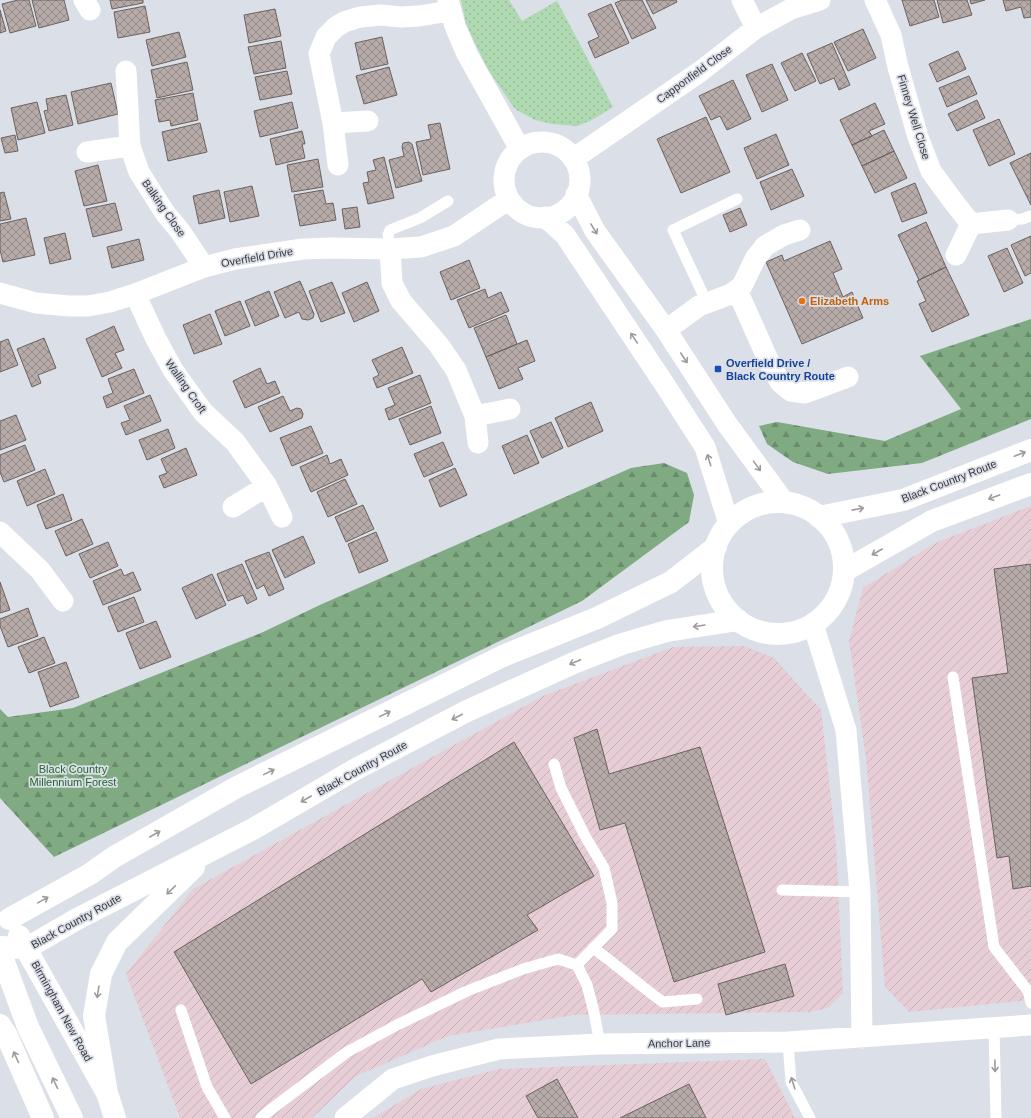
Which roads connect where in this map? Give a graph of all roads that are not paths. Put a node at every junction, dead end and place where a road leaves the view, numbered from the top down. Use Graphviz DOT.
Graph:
graph roads {
  1 [pos="742,0"];
  2 [pos="820,0"];
  3 [pos="874,0"];
  4 [pos="449,5"];
  5 [pos="756,28"];
  6 [pos="126,71"];
  7 [pos="368,121"];
  8 [pos="333,123"];
  9 [pos="130,146"];
  10 [pos="520,149"];
  11 [pos="87,152"];
  12 [pos="573,159"];
  13 [pos="338,165"];
  14 [pos="576,194"];
  15 [pos="509,199"];
  16 [pos="738,199"];
  17 [pos="448,201"];
  18 [pos="1031,216"];
  19 [pos="545,217"];
  20 [pos="1008,220"];
  21 [pos="971,224"];
  22 [pos="800,230"];
  23 [pos="390,249"];
  24 [pos="956,254"];
  25 [pos="204,267"];
  26 [pos="737,290"];
  27 [pos="0,293"];
  28 [pos="135,294"];
  29 [pos="707,303"];
  30 [pos="666,330"];
  31 [pos="848,377"];
  32 [pos="510,409"];
  33 [pos="475,416"];
  34 [pos="478,443"];
  35 [pos="1031,450"];
  36 [pos="1031,484"];
  37 [pos="267,486"];
  38 [pos="784,502"];
  39 [pos="233,507"];
  40 [pos="282,517"];
  41 [pos="819,517"];
  42 [pos="729,524"];
  43 [pos="1,536"];
  44 [pos="716,547"];
  45 [pos="844,571"];
  46 [pos="63,601"];
  47 [pos="738,620"];
  48 [pos="812,624"];
  49 [pos="953,677"];
  50 [pos="554,764"];
  51 [pos="209,853"];
  52 [pos="782,890"];
  53 [pos="860,892"];
  54 [pos="3,921"];
  55 [pos="0,947"];
  56 [pos="27,948"];
  57 [pos="593,948"];
  58 [pos="0,952"];
  59 [pos="577,966"];
  60 [pos="697,999"];
  61 [pos="1031,1003"];
  62 [pos="181,1010"];
  63 [pos="0,1025"];
  64 [pos="1031,1025"];
  65 [pos="994,1027"];
  66 [pos="862,1038"];
  67 [pos="788,1042"];
  68 [pos="600,1044"];
  69 [pos="107,1093"];
  70 [pos="42,1118"];
  71 [pos="72,1118"];
  72 [pos="115,1118"];
  73 [pos="225,1118"];
  74 [pos="261,1118"];
  75 [pos="345,1118"];
  76 [pos="810,1118"];
  77 [pos="996,1118"];
  1 -- 5 [label="street"];
  2 -- 5 [label="street, Capponfield Close"];
  3 -- 21 [label="street, Finney Well Close"];
  4 -- 8 [label="street"];
  4 -- 10 [label="street"];
  5 -- 12 [label="street, Capponfield Close"];
  6 -- 9 [label="street, Balking Close"];
  7 -- 8 [label="street"];
  8 -- 13 [label="street"];
  9 -- 11 [label="street"];
  9 -- 25 [label="street, Balking Close"];
  10 -- 12 [label="street"];
  10 -- 15 [label="street"];
  12 -- 14 [label="street"];
  14 -- 19 [label="street"];
  14 -- 30 [label="street, one-way"];
  15 -- 19 [label="street"];
  15 -- 23 [label="street, Overfield Drive"];
  16 -- 29 [label="lane"];
  17 -- 23 [label="lane"];
  18 -- 20 [label="lane"];
  42 -- 19 [label="street, one-way"];
  20 -- 21 [label="street"];
  21 -- 24 [label="street"];
  22 -- 26 [label="street"];
  23 -- 25 [label="street, Overfield Drive"];
  23 -- 33 [label="street"];
  25 -- 28 [label="street, Overfield Drive"];
  26 -- 29 [label="street"];
  26 -- 31 [label="street"];
  27 -- 28 [label="street, Overfield Drive"];
  28 -- 37 [label="street, Walling Croft"];
  29 -- 30 [label="street"];
  30 -- 38 [label="street, one-way"];
  32 -- 33 [label="street"];
  33 -- 34 [label="street"];
  41 -- 35 [label="highway, Black Country Route, one-way"];
  36 -- 45 [label="highway, one-way"];
  37 -- 39 [label="street"];
  37 -- 40 [label="street, Walling Croft"];
  38 -- 41 [label="highway"];
  38 -- 42 [label="highway"];
  41 -- 45 [label="highway"];
  42 -- 44 [label="highway"];
  43 -- 46 [label="street"];
  44 -- 47 [label="highway"];
  54 -- 44 [label="highway, one-way"];
  45 -- 48 [label="highway"];
  47 -- 48 [label="highway"];
  47 -- 51 [label="highway, Black Country Route, one-way"];
  48 -- 53 [label="street"];
  49 -- 61 [label="lane"];
  50 -- 57 [label="lane"];
  51 -- 56 [label="highway, Black Country Route"];
  51 -- 69 [label="highway, one-way"];
  52 -- 53 [label="lane"];
  53 -- 66 [label="street"];
  54 -- 56 [label="highway, Birmingham New Road"];
  55 -- 56 [label="highway, Black Country Route"];
  56 -- 69 [label="highway, Birmingham New Road"];
  57 -- 59 [label="lane"];
  57 -- 60 [label="lane"];
  71 -- 58 [label="highway, one-way"];
  59 -- 68 [label="lane"];
  59 -- 74 [label="lane"];
  62 -- 73 [label="lane"];
  70 -- 63 [label="highway, one-way"];
  64 -- 65 [label="street, Anchor Lane"];
  65 -- 66 [label="street, Anchor Lane"];
  65 -- 77 [label="lane, one-way"];
  66 -- 67 [label="street, Anchor Lane"];
  67 -- 68 [label="street, Anchor Lane"];
  76 -- 67 [label="lane, one-way"];
  68 -- 75 [label="street, Anchor Lane"];
  69 -- 72 [label="highway, Birmingham New Road"];
}
